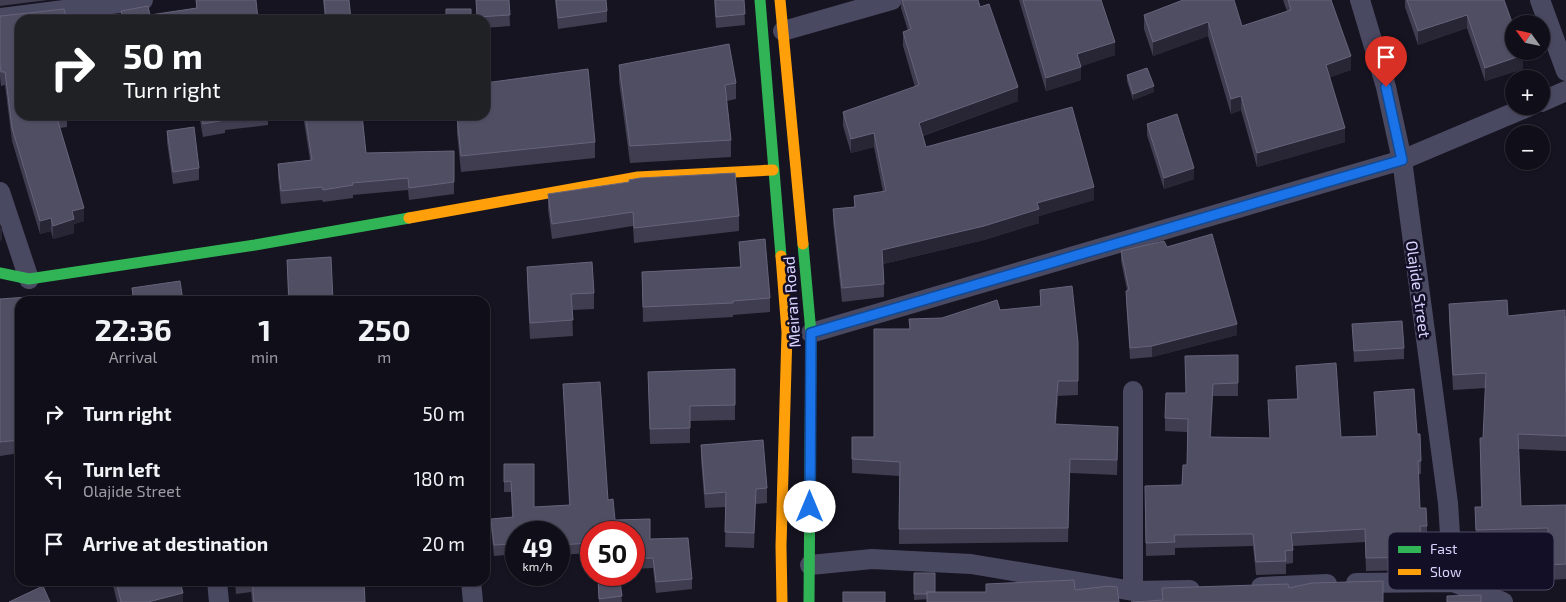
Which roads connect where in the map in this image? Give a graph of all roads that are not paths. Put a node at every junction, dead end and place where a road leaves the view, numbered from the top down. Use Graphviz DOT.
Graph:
graph roads {
  1 [pos="144,0"];
  2 [pos="760,0"];
  3 [pos="780,0"];
  4 [pos="892,0"];
  5 [pos="1360,0"];
  6 [pos="1540,0"];
  7 [pos="24,15"];
  8 [pos="15,16"];
  9 [pos="0,18"];
  10 [pos="782,31"];
  11 [pos="1566,71"];
  12 [pos="1566,91"];
  13 [pos="1550,98"];
  14 [pos="1509,115"];
  15 [pos="1402,160"];
  16 [pos="773,170"];
  17 [pos="0,192"];
  18 [pos="0,273"];
  19 [pos="29,279"];
  20 [pos="811,333"];
  21 [pos="1133,391"];
  22 [pos="1450,532"];
  23 [pos="810,565"];
  24 [pos="1388,584"];
  25 [pos="217,586"];
  26 [pos="471,586"];
  27 [pos="1246,588"];
  28 [pos="1206,589"];
  29 [pos="1473,590"];
  30 [pos="1142,595"];
  31 [pos="219,602"];
  32 [pos="473,602"];
  33 [pos="782,602"];
  34 [pos="809,602"];
  35 [pos="1503,602"];
  1 -- 7 [label="street"];
  2 -- 16 [label="main road, Meiran Road"];
  3 -- 10 [label="main road, Meiran Road"];
  4 -- 10 [label="street"];
  5 -- 15 [label="street, Olajide Street"];
  6 -- 11 [label="street"];
  8 -- 9 [label="street"];
  10 -- 20 [label="main road, Meiran Road"];
  12 -- 13 [label="street"];
  14 -- 15 [label="street"];
  15 -- 20 [label="street"];
  15 -- 22 [label="street, Olajide Street"];
  16 -- 19 [label="main road"];
  16 -- 33 [label="main road, Meiran Road"];
  17 -- 19 [label="street"];
  18 -- 19 [label="main road"];
  20 -- 23 [label="main road, Meiran Road"];
  21 -- 30 [label="street"];
  23 -- 30 [label="street"];
  23 -- 34 [label="main road, Meiran Road"];
  24 -- 27 [label="street"];
  25 -- 31 [label="street"];
  26 -- 32 [label="street"];
  28 -- 30 [label="street"];
  29 -- 35 [label="street"];
}
